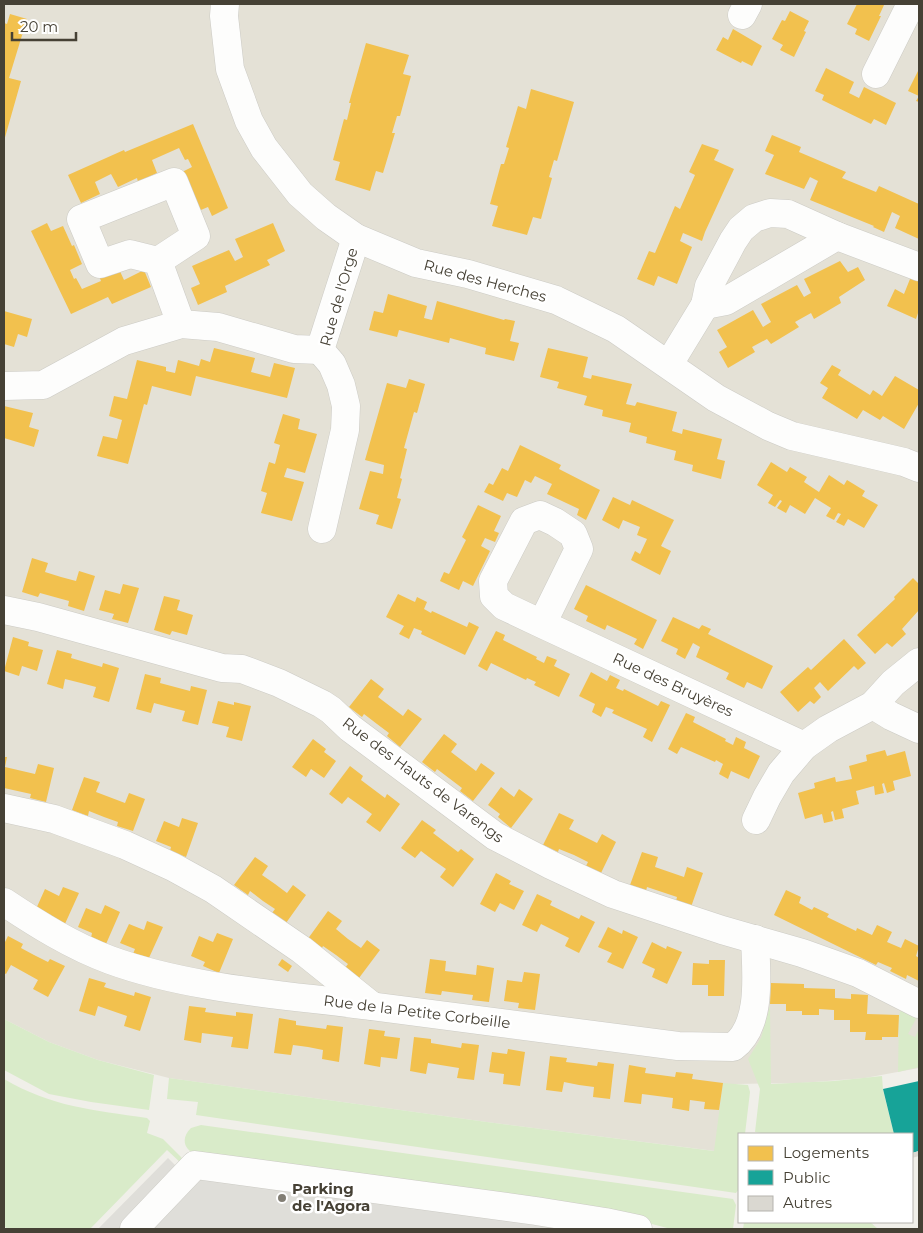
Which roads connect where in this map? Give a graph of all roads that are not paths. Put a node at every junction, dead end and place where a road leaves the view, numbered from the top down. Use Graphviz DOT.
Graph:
graph roads {
  1 [pos="225,4"];
  2 [pos="911,4"];
  3 [pos="876,74"];
  4 [pos="837,236"];
  5 [pos="356,238"];
  6 [pos="158,261"];
  7 [pos="919,267"];
  8 [pos="705,305"];
  9 [pos="181,324"];
  10 [pos="320,350"];
  11 [pos="669,364"];
  12 [pos="4,386"];
  13 [pos="919,468"];
  14 [pos="322,529"];
  15 [pos="4,610"];
  16 [pos="542,624"];
  17 [pos="919,662"];
  18 [pos="873,705"];
  19 [pos="919,730"];
  20 [pos="804,746"];
  21 [pos="4,808"];
  22 [pos="756,820"];
  23 [pos="4,902"];
  24 [pos="755,939"];
  25 [pos="919,1004"];
  26 [pos="372,1006"];
  27 [pos="134,1229"];
  28 [pos="638,1229"];
  1 -- 5 [label="street, Rue des Herches"];
  2 -- 3 [label="street"];
  4 -- 7 [label="street"];
  4 -- 8 [label="street"];
  4 -- 8 [label="street"];
  5 -- 10 [label="street, Rue de l'Orge"];
  5 -- 11 [label="street, Rue des Herches"];
  6 -- 9 [label="street"];
  8 -- 11 [label="street"];
  9 -- 10 [label="street"];
  9 -- 12 [label="street"];
  10 -- 14 [label="street, Rue de l'Orge"];
  11 -- 13 [label="street, Rue des Herches"];
  15 -- 24 [label="street, Rue des Hauts de Varengs"];
  16 -- 20 [label="street, Rue des Bruyères"];
  17 -- 18 [label="street"];
  18 -- 19 [label="street"];
  18 -- 20 [label="street"];
  20 -- 22 [label="street"];
  21 -- 26 [label="street"];
  23 -- 26 [label="street, Rue de la Petite Corbeille"];
  24 -- 25 [label="street, Rue des Hauts de Varengs"];
  24 -- 26 [label="street, Rue de la Petite Corbeille"];
  27 -- 28 [label="street"];
}
